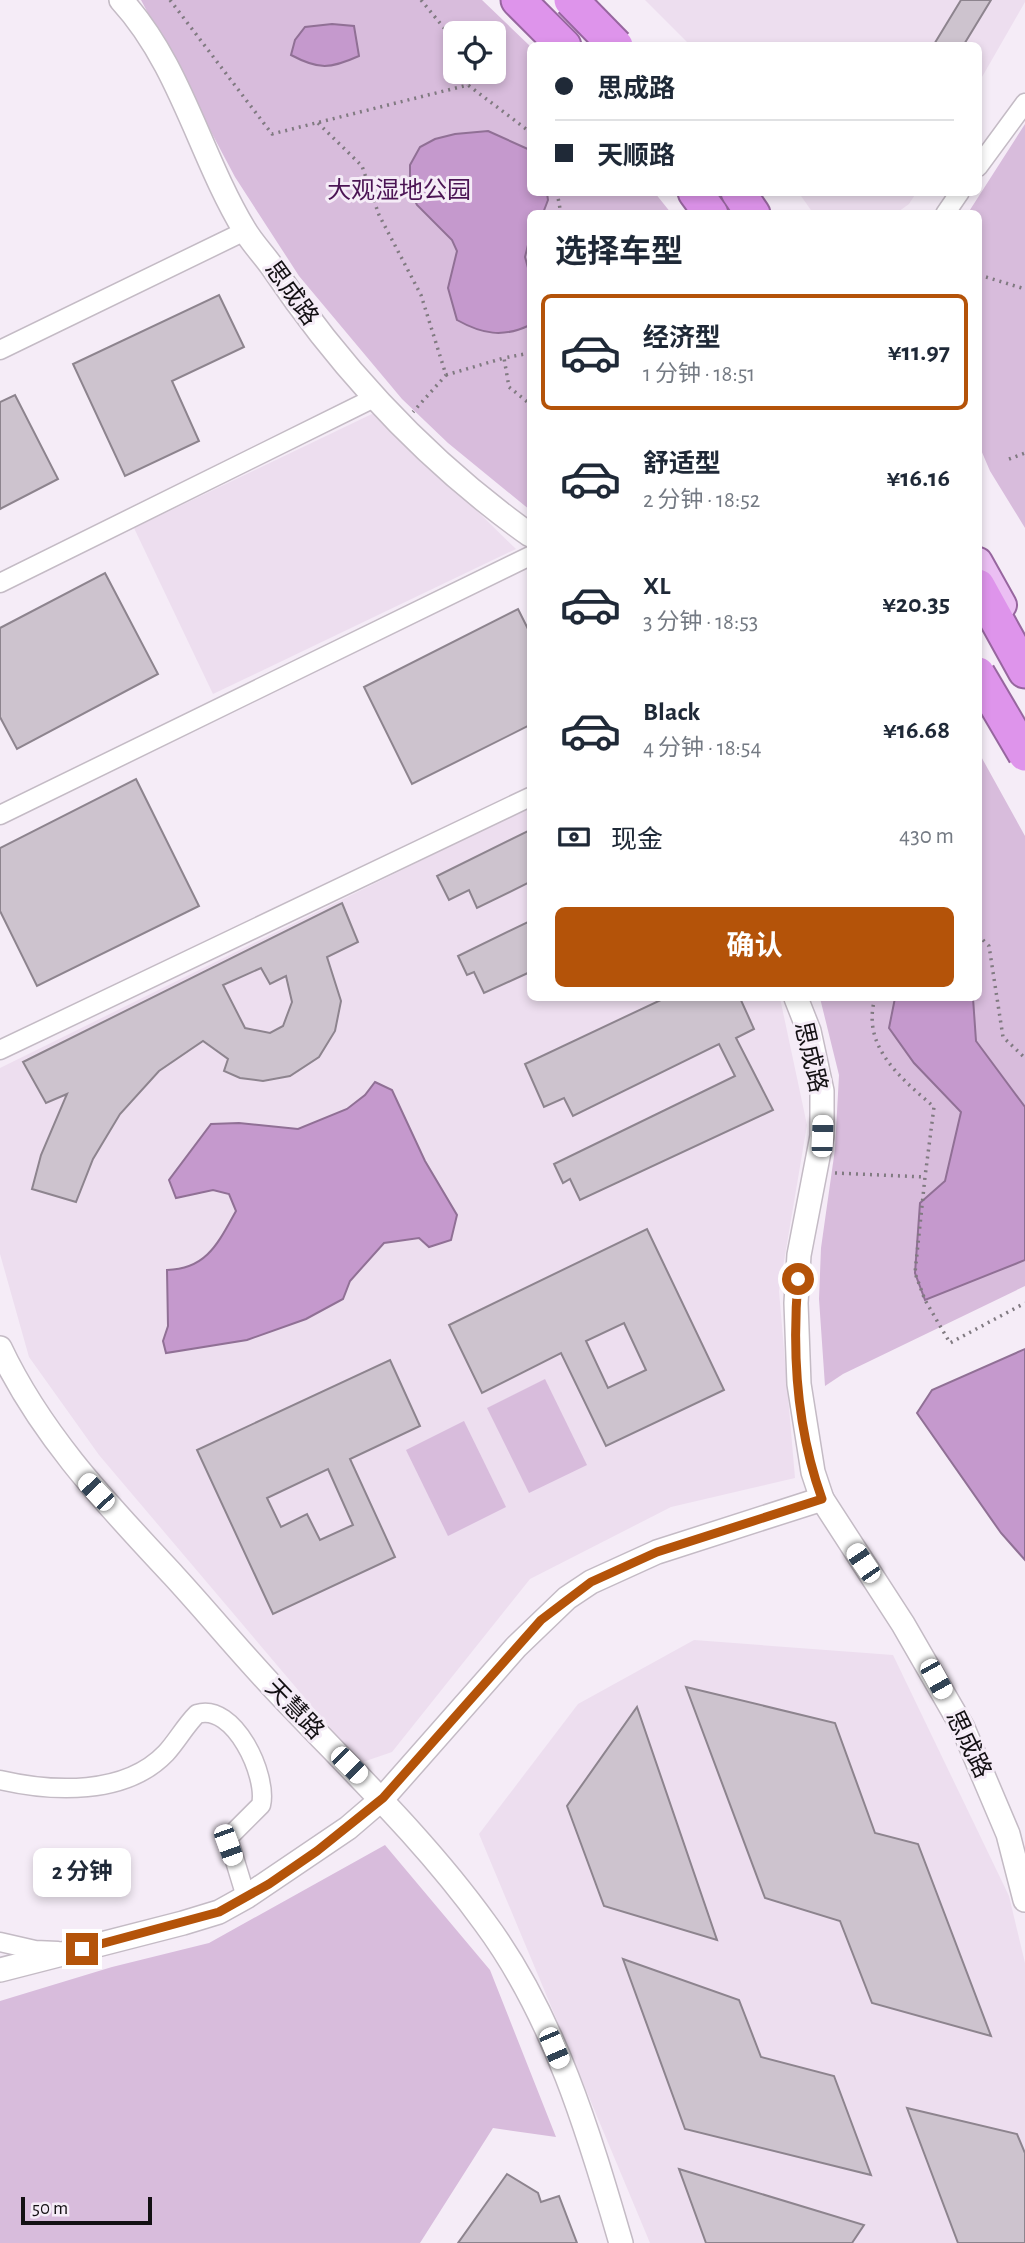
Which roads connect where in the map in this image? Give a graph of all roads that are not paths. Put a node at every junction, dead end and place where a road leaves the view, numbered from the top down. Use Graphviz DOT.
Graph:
graph roads {
  1 [pos="121,0"];
  2 [pos="518,0"];
  3 [pos="528,0"];
  4 [pos="578,0"];
  5 [pos="592,0"];
  6 [pos="564,29"];
  7 [pos="617,42"];
  8 [pos="620,42"];
  9 [pos="1025,103"];
  10 [pos="982,162"];
  11 [pos="245,231"];
  12 [pos="0,350"];
  13 [pos="374,398"];
  14 [pos="527,532"];
  15 [pos="527,557"];
  16 [pos="982,569"];
  17 [pos="0,583"];
  18 [pos="982,593"];
  19 [pos="1025,647"];
  20 [pos="1025,671"];
  21 [pos="982,679"];
  22 [pos="1025,755"];
  23 [pos="527,798"];
  24 [pos="0,815"];
  25 [pos="797,1001"];
  26 [pos="0,1050"];
  27 [pos="0,1348"];
  28 [pos="822,1499"];
  29 [pos="0,1780"];
  30 [pos="383,1798"];
  31 [pos="246,1897"];
  32 [pos="1025,1900"];
  33 [pos="0,1941"];
  34 [pos="69,1952"];
  35 [pos="0,1969"];
  36 [pos="621,2243"];
  1 -- 11 [label="street, 思成路"];
  2 -- 6 [label="highway"];
  3 -- 6 [label="main road"];
  4 -- 6 [label="main road"];
  5 -- 8 [label="main road"];
  6 -- 7 [label="highway, bridge"];
  9 -- 10 [label="street"];
  11 -- 12 [label="street"];
  11 -- 13 [label="street, 思成路"];
  13 -- 14 [label="street, 思成路"];
  13 -- 17 [label="street"];
  15 -- 24 [label="street"];
  16 -- 19 [label="main road"];
  18 -- 20 [label="highway"];
  21 -- 22 [label="highway, bridge"];
  23 -- 26 [label="street"];
  25 -- 28 [label="street, 思成路"];
  27 -- 30 [label="street, 天慧路"];
  28 -- 30 [label="street"];
  28 -- 32 [label="street, 思成路"];
  29 -- 31 [label="street"];
  30 -- 31 [label="street"];
  30 -- 36 [label="street, 天慧路"];
  31 -- 34 [label="street"];
  33 -- 34 [label="street"];
  34 -- 35 [label="street"];
}
